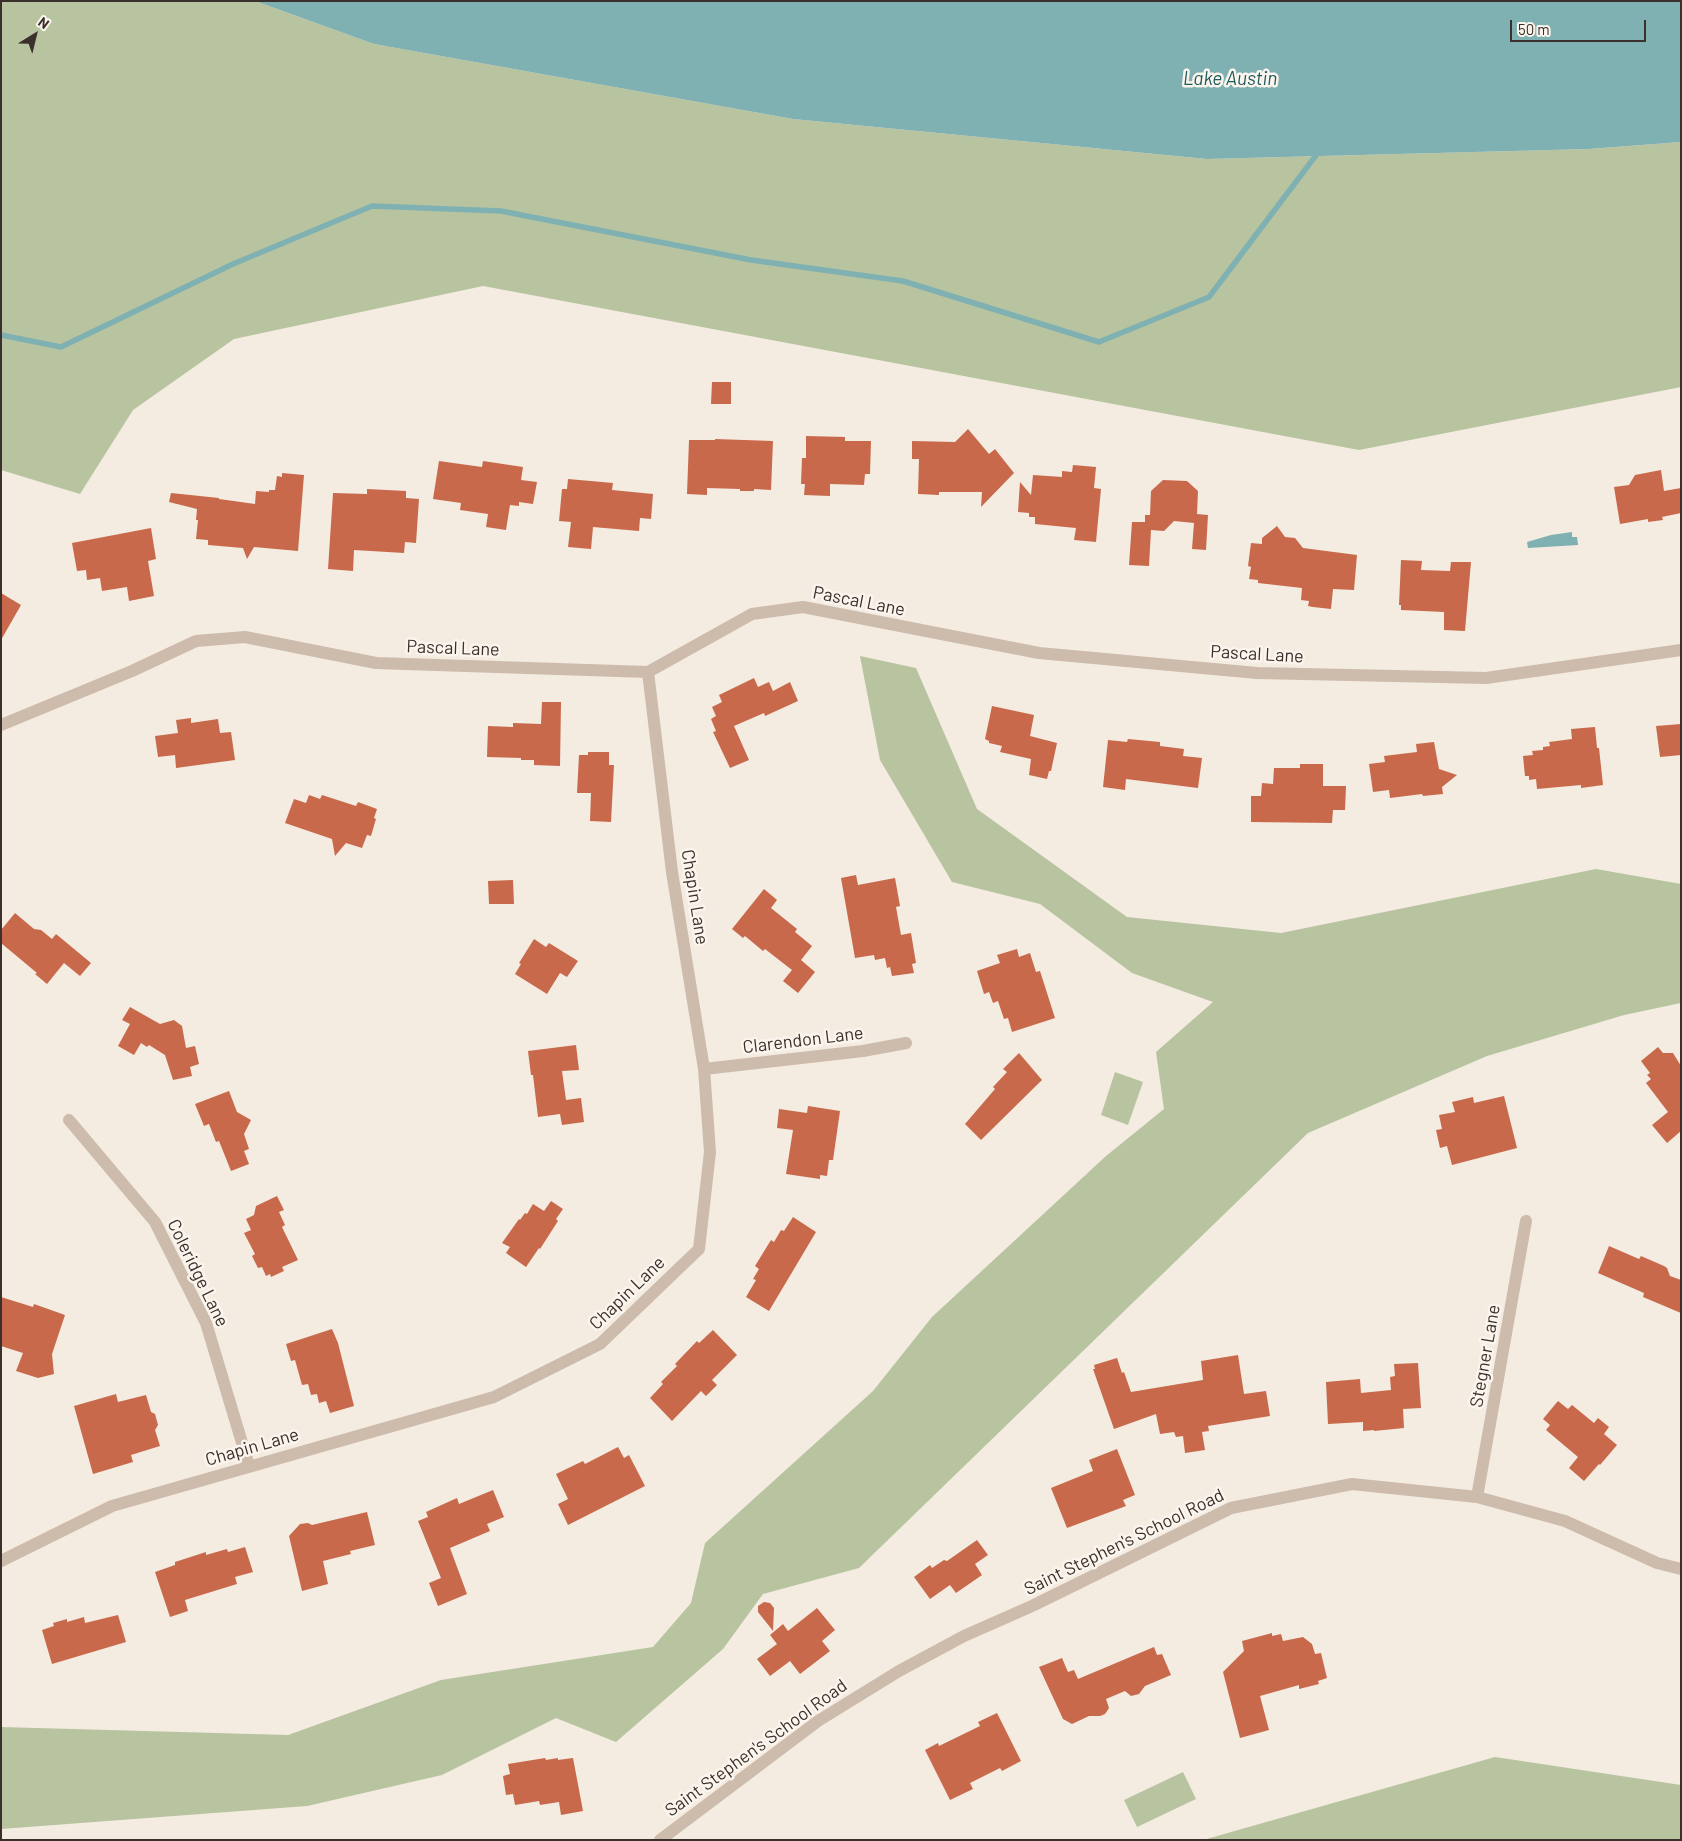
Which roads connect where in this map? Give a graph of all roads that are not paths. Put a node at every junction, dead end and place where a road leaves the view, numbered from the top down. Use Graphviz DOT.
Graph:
graph roads {
  1 [pos="1681,650"];
  2 [pos="648,672"];
  3 [pos="1,725"];
  4 [pos="906,1043"];
  5 [pos="704,1069"];
  6 [pos="69,1120"];
  7 [pos="1526,1221"];
  8 [pos="249,1466"];
  9 [pos="1477,1496"];
  10 [pos="1,1560"];
  11 [pos="1681,1568"];
  12 [pos="660,1840"];
  1 -- 2 [label="street, Pascal Lane"];
  2 -- 3 [label="street, Pascal Lane"];
  2 -- 5 [label="street, Chapin Lane"];
  4 -- 5 [label="street, Clarendon Lane"];
  5 -- 8 [label="street, Chapin Lane"];
  6 -- 8 [label="street, Coleridge Lane"];
  7 -- 9 [label="street, Stegner Lane"];
  8 -- 10 [label="street, Chapin Lane"];
  9 -- 11 [label="street, Saint Stephen's School Road"];
  9 -- 12 [label="street, Saint Stephen's School Road"];
}
